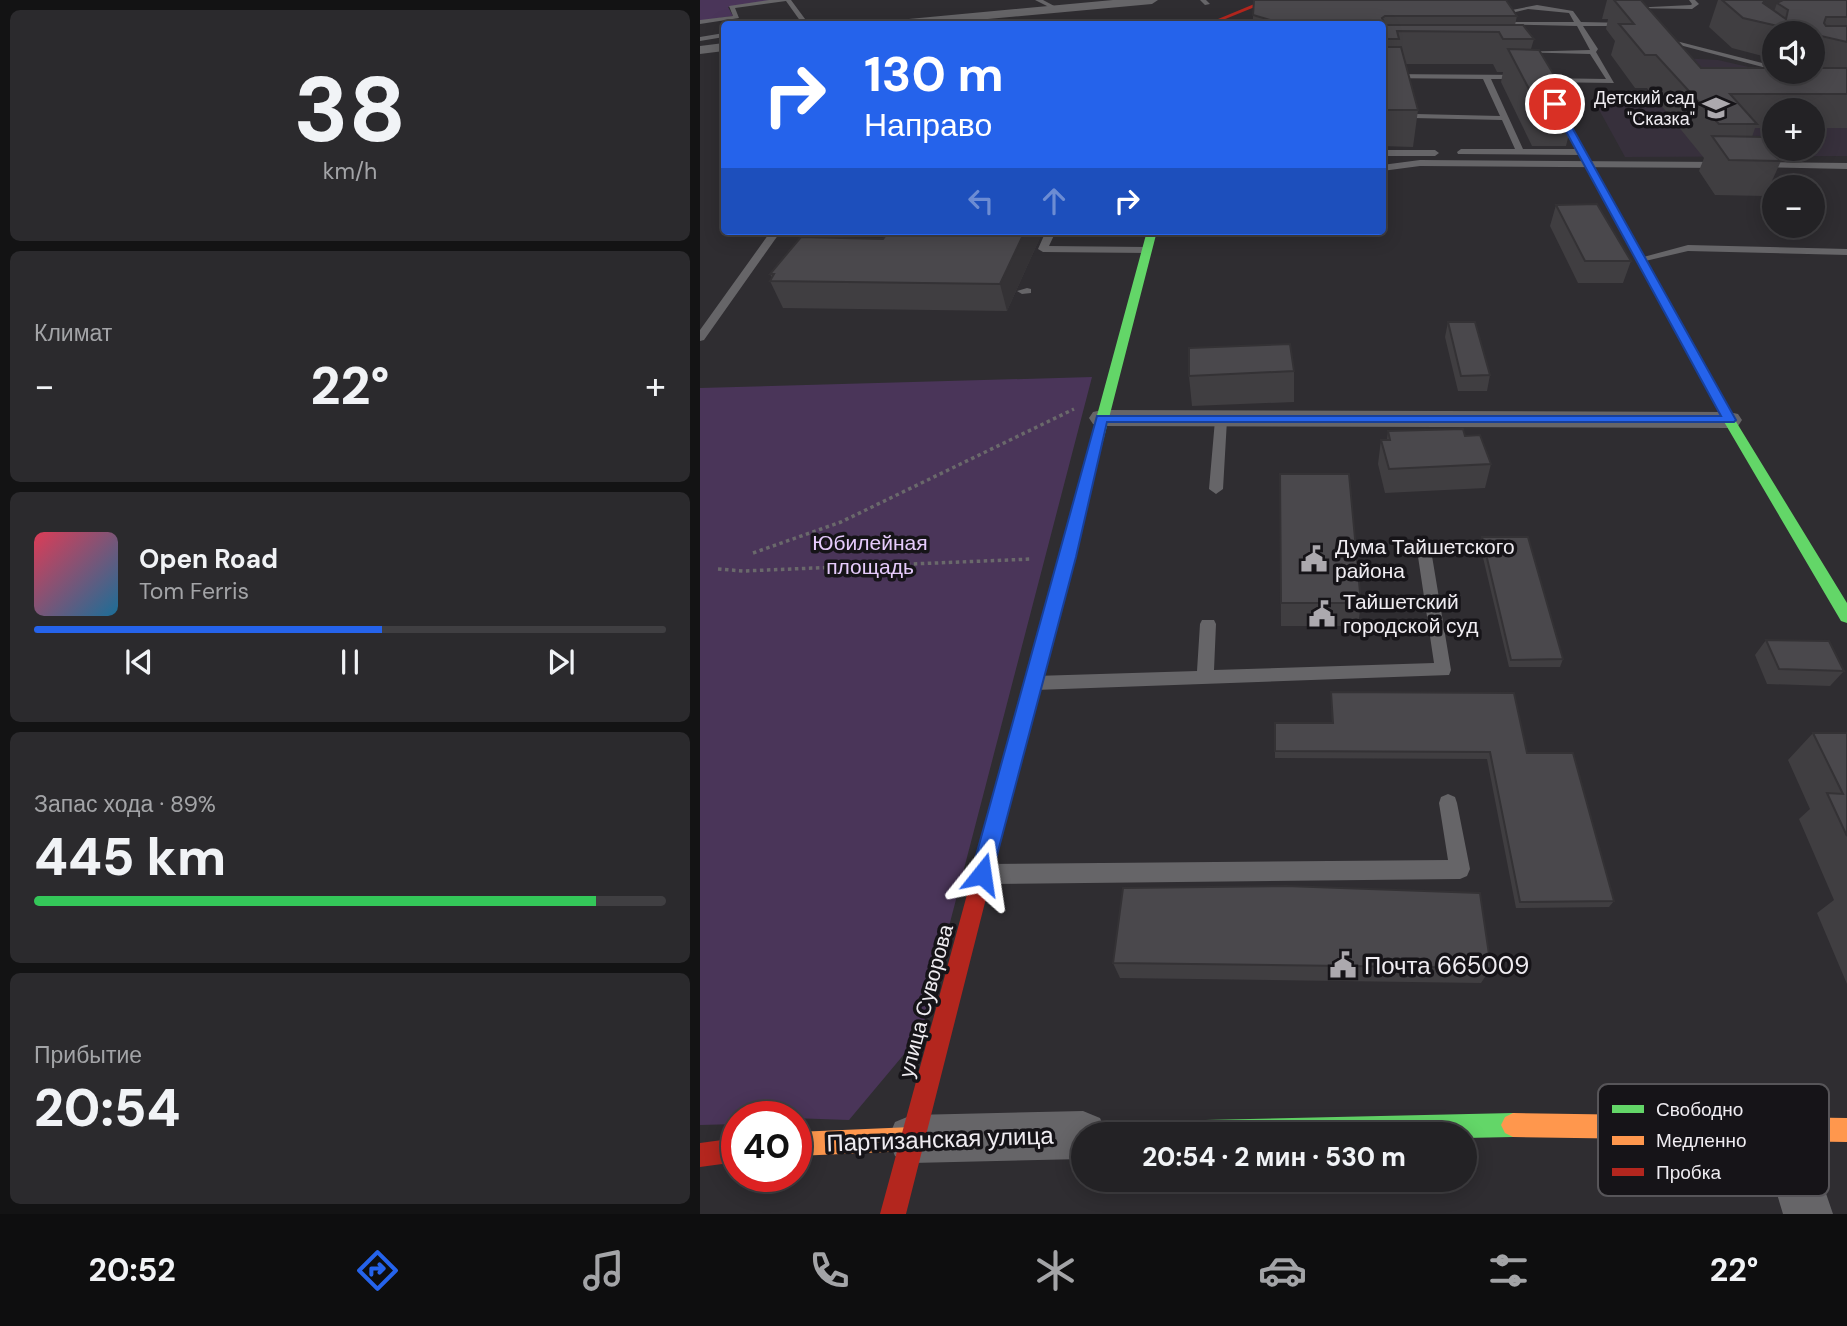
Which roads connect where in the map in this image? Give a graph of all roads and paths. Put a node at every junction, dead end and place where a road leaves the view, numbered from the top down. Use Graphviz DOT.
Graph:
graph roads {
  1 [pos="785,0"];
  2 [pos="1038,0"];
  3 [pos="1152,0"];
  4 [pos="1269,0"];
  5 [pos="1625,0"];
  6 [pos="1692,0"];
  7 [pos="1209,1"];
  8 [pos="1055,8"];
  9 [pos="1633,8"];
  10 [pos="1640,16"];
  11 [pos="803,21"];
  12 [pos="927,21"];
  13 [pos="1202,21"];
  14 [pos="1216,21"];
  15 [pos="700,22"];
  16 [pos="1490,24"];
  17 [pos="1502,24"];
  18 [pos="1578,24"];
  19 [pos="1634,24"];
  20 [pos="1656,30"];
  21 [pos="721,36"];
  22 [pos="700,39"];
  23 [pos="721,47"];
  24 [pos="700,50"];
  25 [pos="1520,52"];
  26 [pos="1591,52"];
  27 [pos="1762,65"];
  28 [pos="1386,76"];
  29 [pos="1404,76"];
  30 [pos="1486,77"];
  31 [pos="1541,79"];
  32 [pos="1504,118"];
  33 [pos="1520,152"];
  34 [pos="1386,153"];
  35 [pos="1584,158"];
  36 [pos="1738,165"];
  37 [pos="1752,165"];
  38 [pos="1847,166"];
  39 [pos="1386,167"];
  40 [pos="773,235"];
  41 [pos="1049,235"];
  42 [pos="1151,235"];
  43 [pos="1147,250"];
  44 [pos="1847,252"];
  45 [pos="1641,259"];
  46 [pos="700,338"];
  47 [pos="1105,406"];
  48 [pos="1221,420"];
  49 [pos="1729,420"];
  50 [pos="1216,489"];
  51 [pos="1424,550"];
  52 [pos="753,553"];
  53 [pos="1068,557"];
  54 [pos="718,569"];
  55 [pos="1847,617"];
  56 [pos="1208,624"];
  57 [pos="1205,678"];
  58 [pos="1034,683"];
  59 [pos="1448,803"];
  60 [pos="982,874"];
  61 [pos="1477,1126"];
  62 [pos="1598,1126"];
  63 [pos="1829,1130"];
  64 [pos="1847,1130"];
  65 [pos="1071,1135"];
  66 [pos="912,1139"];
  67 [pos="812,1143"];
  68 [pos="721,1152"];
  69 [pos="700,1155"];
  70 [pos="1802,1196"];
  71 [pos="893,1214"];
  72 [pos="1808,1214"];
  1 -- 11 [label="lane"];
  1 -- 15 [label="lane"];
  2 -- 8 [label="lane"];
  3 -- 8 [label="street"];
  4 -- 14 [label="street"];
  5 -- 9 [label="lane"];
  6 -- 9 [label="lane"];
  7 -- 13 [label="street"];
  8 -- 12 [label="street"];
  9 -- 10 [label="lane"];
  16 -- 17 [label="lane"];
  17 -- 18 [label="lane"];
  17 -- 18 [label="lane"];
  18 -- 19 [label="lane"];
  18 -- 26 [label="lane"];
  20 -- 27 [label="lane"];
  21 -- 22 [label="lane"];
  23 -- 24 [label="street"];
  25 -- 26 [label="lane"];
  25 -- 31 [label="street"];
  26 -- 31 [label="lane"];
  28 -- 29 [label="lane"];
  29 -- 30 [label="lane"];
  29 -- 32 [label="lane"];
  30 -- 31 [label="lane"];
  30 -- 32 [label="lane"];
  31 -- 35 [label="street"];
  32 -- 33 [label="lane"];
  33 -- 34 [label="lane"];
  33 -- 35 [label="lane"];
  35 -- 36 [label="lane"];
  35 -- 39 [label="lane"];
  35 -- 45 [label="street"];
  37 -- 38 [label="lane"];
  40 -- 46 [label="lane"];
  41 -- 43 [label="lane"];
  42 -- 43 [label="street, улица Суворова"];
  43 -- 47 [label="street, улица Суворова"];
  44 -- 45 [label="lane"];
  45 -- 49 [label="street"];
  47 -- 48 [label="street"];
  47 -- 52 [label="path"];
  47 -- 53 [label="street, улица Суворова"];
  48 -- 49 [label="street"];
  48 -- 50 [label="lane"];
  49 -- 55 [label="street"];
  51 -- 57 [label="lane"];
  53 -- 54 [label="path"];
  53 -- 58 [label="street, улица Суворова"];
  56 -- 57 [label="lane"];
  57 -- 58 [label="lane"];
  58 -- 60 [label="street, улица Суворова"];
  59 -- 60 [label="lane"];
  60 -- 66 [label="street, улица Суворова"];
  61 -- 62 [label="street"];
  63 -- 64 [label="street"];
  65 -- 66 [label="street, Партизанская улица"];
  66 -- 67 [label="street, Партизанская улица"];
  66 -- 71 [label="street, улица Суворова"];
  68 -- 69 [label="street"];
  70 -- 72 [label="street"];
}
